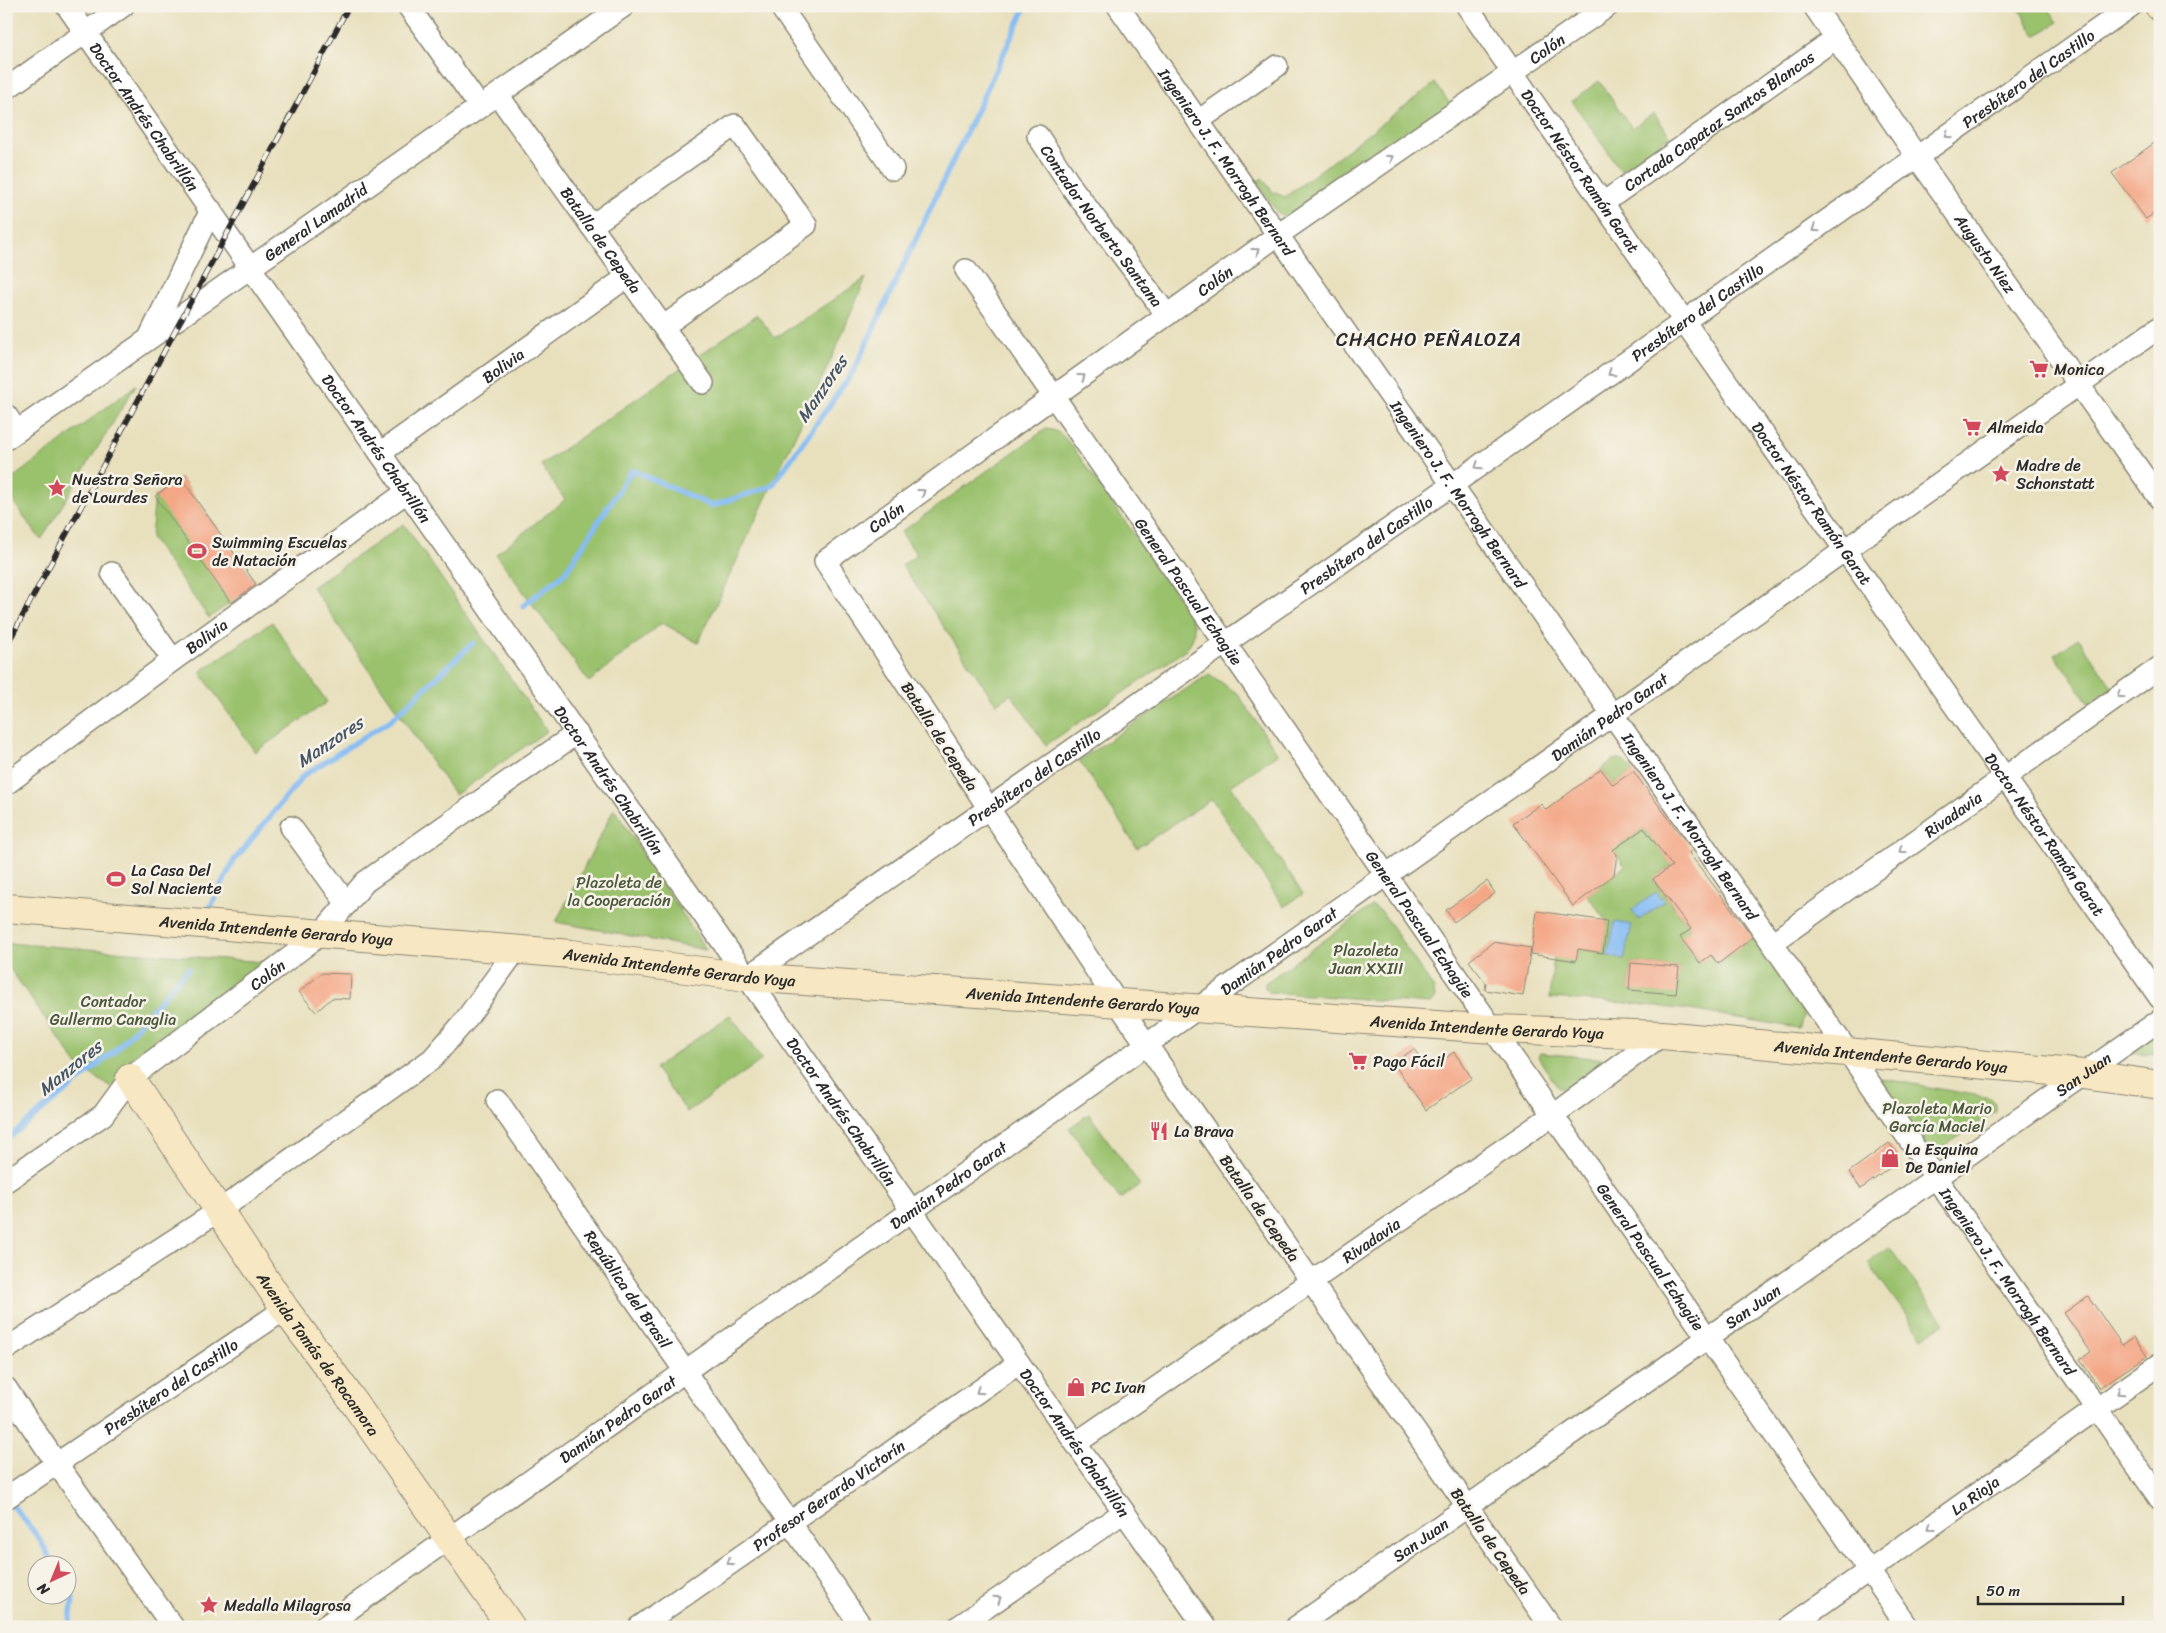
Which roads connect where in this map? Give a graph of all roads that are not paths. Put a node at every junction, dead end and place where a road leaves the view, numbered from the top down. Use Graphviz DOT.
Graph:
graph roads {
  1 [pos="67,6"];
  2 [pos="123,6"];
  3 [pos="408,6"];
  4 [pos="624,6"];
  5 [pos="780,6"];
  6 [pos="1467,6"];
  7 [pos="1608,6"];
  8 [pos="1814,6"];
  9 [pos="2131,6"];
  10 [pos="1124,8"];
  11 [pos="85,32"];
  12 [pos="1836,38"];
  13 [pos="1277,66"];
  14 [pos="1514,73"];
  15 [pos="6,89"];
  16 [pos="498,95"];
  17 [pos="480,107"];
  18 [pos="1198,121"];
  19 [pos="1038,136"];
  20 [pos="1917,157"];
  21 [pos="892,169"];
  22 [pos="1603,203"];
  23 [pos="211,210"];
  24 [pos="591,226"];
  25 [pos="1278,235"];
  26 [pos="251,268"];
  27 [pos="966,270"];
  28 [pos="627,277"];
  29 [pos="1168,315"];
  30 [pos="1684,321"];
  31 [pos="664,326"];
  32 [pos="2160,328"];
  33 [pos="150,337"];
  34 [pos="703,384"];
  35 [pos="2079,384"];
  36 [pos="1054,396"];
  37 [pos="10,428"];
  38 [pos="380,453"];
  39 [pos="1452,485"];
  40 [pos="408,491"];
  41 [pos="2160,498"];
  42 [pos="1846,549"];
  43 [pos="825,562"];
  44 [pos="112,573"];
  45 [pos="1226,643"];
  46 [pos="173,660"];
  47 [pos="2160,667"];
  48 [pos="1612,714"];
  49 [pos="577,733"];
  50 [pos="2005,776"];
  51 [pos="6,784"];
  52 [pos="988,809"];
  53 [pos="291,827"];
  54 [pos="1386,875"];
  55 [pos="347,904"];
  56 [pos="6,908"];
  57 [pos="321,934"];
  58 [pos="1772,943"];
  59 [pos="516,950"];
  60 [pos="747,977"];
  61 [pos="2160,998"];
  62 [pos="1117,1002"];
  63 [pos="1198,1008"];
  64 [pos="2160,1020"];
  65 [pos="1494,1029"];
  66 [pos="1662,1035"];
  67 [pos="1146,1045"];
  68 [pos="1847,1052"];
  69 [pos="2084,1074"];
  70 [pos="130,1078"];
  71 [pos="2160,1084"];
  72 [pos="497,1100"];
  73 [pos="1553,1115"];
  74 [pos="1936,1178"];
  75 [pos="6,1181"];
  76 [pos="220,1210"];
  77 [pos="912,1210"];
  78 [pos="1311,1282"];
  79 [pos="285,1309"];
  80 [pos="1708,1338"];
  81 [pos="6,1349"];
  82 [pos="1020,1363"];
  83 [pos="2160,1364"];
  84 [pos="685,1371"];
  85 [pos="6,1388"];
  86 [pos="2097,1408"];
  87 [pos="1076,1443"];
  88 [pos="57,1464"];
  89 [pos="6,1498"];
  90 [pos="2160,1499"];
  91 [pos="1467,1507"];
  92 [pos="1124,1512"];
  93 [pos="789,1521"];
  94 [pos="449,1538"];
  95 [pos="1870,1571"];
  96 [pos="173,1627"];
  97 [pos="324,1627"];
  98 [pos="510,1627"];
  99 [pos="639,1627"];
  100 [pos="862,1627"];
  101 [pos="958,1627"];
  102 [pos="1205,1627"];
  103 [pos="1296,1627"];
  104 [pos="1551,1627"];
  105 [pos="1789,1627"];
  106 [pos="1908,1627"];
  1 -- 11 [label="street, Doctor Andrés Chabrillón"];
  2 -- 11 [label="street"];
  3 -- 17 [label="street"];
  4 -- 16 [label="street, General Lamadrid"];
  5 -- 21 [label="street"];
  6 -- 14 [label="street, Doctor Néstor Ramón Garat"];
  7 -- 14 [label="street, Colón"];
  8 -- 12 [label="street, Augusto Niez"];
  9 -- 20 [label="street, Presbítero del Castillo, one-way"];
  10 -- 18 [label="street, Ingeniero J. F. Morrogh Bernard"];
  11 -- 15 [label="street"];
  11 -- 23 [label="street, Doctor Andrés Chabrillón"];
  12 -- 20 [label="street, Augusto Niez"];
  12 -- 22 [label="street, Cortada Capataz Santos Blancos"];
  13 -- 18 [label="street"];
  14 -- 22 [label="street, Doctor Néstor Ramón Garat"];
  25 -- 14 [label="street, Colón, one-way"];
  16 -- 17 [label="street, General Lamadrid"];
  16 -- 24 [label="street, Batalla de Cepeda"];
  17 -- 26 [label="street, General Lamadrid"];
  18 -- 25 [label="street, Ingeniero J. F. Morrogh Bernard"];
  19 -- 29 [label="street, Contador Norberto Santana"];
  20 -- 30 [label="street, Presbítero del Castillo, one-way"];
  20 -- 35 [label="street, Augusto Niez"];
  22 -- 30 [label="street, Doctor Néstor Ramón Garat"];
  23 -- 26 [label="street, Doctor Andrés Chabrillón"];
  23 -- 33 [label="street"];
  24 -- 28 [label="street, Batalla de Cepeda"];
  24 -- 31 [label="street"];
  29 -- 25 [label="street, Colón, one-way"];
  25 -- 39 [label="street, Ingeniero J. F. Morrogh Bernard"];
  26 -- 33 [label="street, General Lamadrid"];
  26 -- 38 [label="street, Doctor Andrés Chabrillón"];
  27 -- 36 [label="street, General Pascual Echagüe"];
  28 -- 31 [label="street, Batalla de Cepeda"];
  28 -- 38 [label="street, Bolivia"];
  36 -- 29 [label="street, Colón, one-way"];
  30 -- 39 [label="street, Presbítero del Castillo, one-way"];
  30 -- 42 [label="street, Doctor Néstor Ramón Garat"];
  31 -- 34 [label="street, Batalla de Cepeda"];
  32 -- 35 [label="street, Damián Pedro Garat"];
  33 -- 37 [label="street, General Lamadrid"];
  35 -- 41 [label="street, Augusto Niez"];
  35 -- 42 [label="street, Damián Pedro Garat"];
  43 -- 36 [label="street, Colón, one-way"];
  36 -- 45 [label="street, General Pascual Echagüe"];
  38 -- 40 [label="street, Doctor Andrés Chabrillón"];
  39 -- 45 [label="street, Presbítero del Castillo"];
  39 -- 48 [label="street, Ingeniero J. F. Morrogh Bernard"];
  40 -- 46 [label="street, Bolivia"];
  40 -- 49 [label="street, Doctor Andrés Chabrillón"];
  42 -- 48 [label="street, Damián Pedro Garat"];
  42 -- 50 [label="street, Doctor Néstor Ramón Garat"];
  43 -- 52 [label="street, Batalla de Cepeda"];
  44 -- 46 [label="street"];
  45 -- 52 [label="street, Presbítero del Castillo"];
  45 -- 54 [label="street, General Pascual Echagüe"];
  46 -- 51 [label="street, Bolivia"];
  47 -- 50 [label="street, Rivadavia, one-way"];
  48 -- 54 [label="street, Damián Pedro Garat"];
  48 -- 58 [label="street, Ingeniero J. F. Morrogh Bernard"];
  49 -- 55 [label="street, Colón"];
  49 -- 60 [label="street, Doctor Andrés Chabrillón"];
  50 -- 58 [label="street, Rivadavia, one-way"];
  50 -- 61 [label="street, Doctor Néstor Ramón Garat"];
  52 -- 60 [label="street, Presbítero del Castillo"];
  52 -- 62 [label="street, Batalla de Cepeda"];
  53 -- 55 [label="street"];
  54 -- 63 [label="street, Damián Pedro Garat"];
  54 -- 65 [label="street, General Pascual Echagüe"];
  55 -- 57 [label="street, Colón"];
  56 -- 57 [label="main road, Avenida Intendente Gerardo Yoya"];
  57 -- 59 [label="main road, Avenida Intendente Gerardo Yoya"];
  57 -- 70 [label="street, Colón"];
  58 -- 68 [label="street, Ingeniero J. F. Morrogh Bernard"];
  59 -- 60 [label="main road, Avenida Intendente Gerardo Yoya"];
  59 -- 76 [label="street"];
  60 -- 62 [label="main road, Avenida Intendente Gerardo Yoya"];
  60 -- 77 [label="street, Doctor Andrés Chabrillón"];
  62 -- 63 [label="main road, Avenida Intendente Gerardo Yoya"];
  62 -- 67 [label="street, Batalla de Cepeda"];
  63 -- 65 [label="main road, Avenida Intendente Gerardo Yoya"];
  63 -- 67 [label="street, Damián Pedro Garat"];
  64 -- 69 [label="street, San Juan"];
  65 -- 66 [label="main road, Avenida Intendente Gerardo Yoya"];
  65 -- 73 [label="street, General Pascual Echagüe"];
  66 -- 68 [label="main road, Avenida Intendente Gerardo Yoya"];
  66 -- 73 [label="street, Rivadavia"];
  67 -- 77 [label="street, Damián Pedro Garat"];
  67 -- 78 [label="street, Batalla de Cepeda"];
  68 -- 69 [label="main road, Avenida Intendente Gerardo Yoya"];
  68 -- 74 [label="street, Ingeniero J. F. Morrogh Bernard"];
  69 -- 71 [label="main road, Avenida Intendente Gerardo Yoya"];
  69 -- 74 [label="street, San Juan"];
  70 -- 75 [label="street, Colón"];
  70 -- 76 [label="main road, Avenida Tomás de Rocamora"];
  72 -- 84 [label="street, República del Brasil"];
  73 -- 78 [label="street, Rivadavia"];
  73 -- 80 [label="street, General Pascual Echagüe"];
  74 -- 80 [label="street, San Juan"];
  74 -- 86 [label="street, Ingeniero J. F. Morrogh Bernard"];
  76 -- 79 [label="main road, Avenida Tomás de Rocamora"];
  76 -- 81 [label="street"];
  77 -- 82 [label="street, Doctor Andrés Chabrillón"];
  77 -- 84 [label="street, Damián Pedro Garat"];
  78 -- 87 [label="street, Rivadavia"];
  78 -- 91 [label="street, Batalla de Cepeda"];
  79 -- 88 [label="street, Presbítero del Castillo"];
  79 -- 94 [label="main road, Avenida Tomás de Rocamora"];
  80 -- 91 [label="street, San Juan"];
  80 -- 95 [label="street, General Pascual Echagüe"];
  82 -- 87 [label="street, Doctor Andrés Chabrillón"];
  82 -- 93 [label="street, Profesor Gerardo Victorín, one-way"];
  83 -- 86 [label="street, La Rioja, one-way"];
  84 -- 93 [label="street, República del Brasil"];
  84 -- 94 [label="street, Damián Pedro Garat"];
  85 -- 88 [label="street"];
  86 -- 90 [label="street, Ingeniero J. F. Morrogh Bernard"];
  86 -- 95 [label="street, La Rioja, one-way"];
  87 -- 92 [label="street, Doctor Andrés Chabrillón"];
  88 -- 89 [label="street, Presbítero del Castillo"];
  88 -- 96 [label="street"];
  91 -- 103 [label="street, San Juan"];
  91 -- 104 [label="street, Batalla de Cepeda"];
  101 -- 92 [label="street, one-way"];
  92 -- 102 [label="street, Doctor Andrés Chabrillón"];
  93 -- 99 [label="street, Profesor Gerardo Victorín, one-way"];
  93 -- 100 [label="street, República del Brasil"];
  94 -- 97 [label="street, Damián Pedro Garat"];
  94 -- 98 [label="main road, Avenida Tomás de Rocamora"];
  95 -- 105 [label="street, La Rioja"];
  95 -- 106 [label="street, General Pascual Echagüe"];
}
